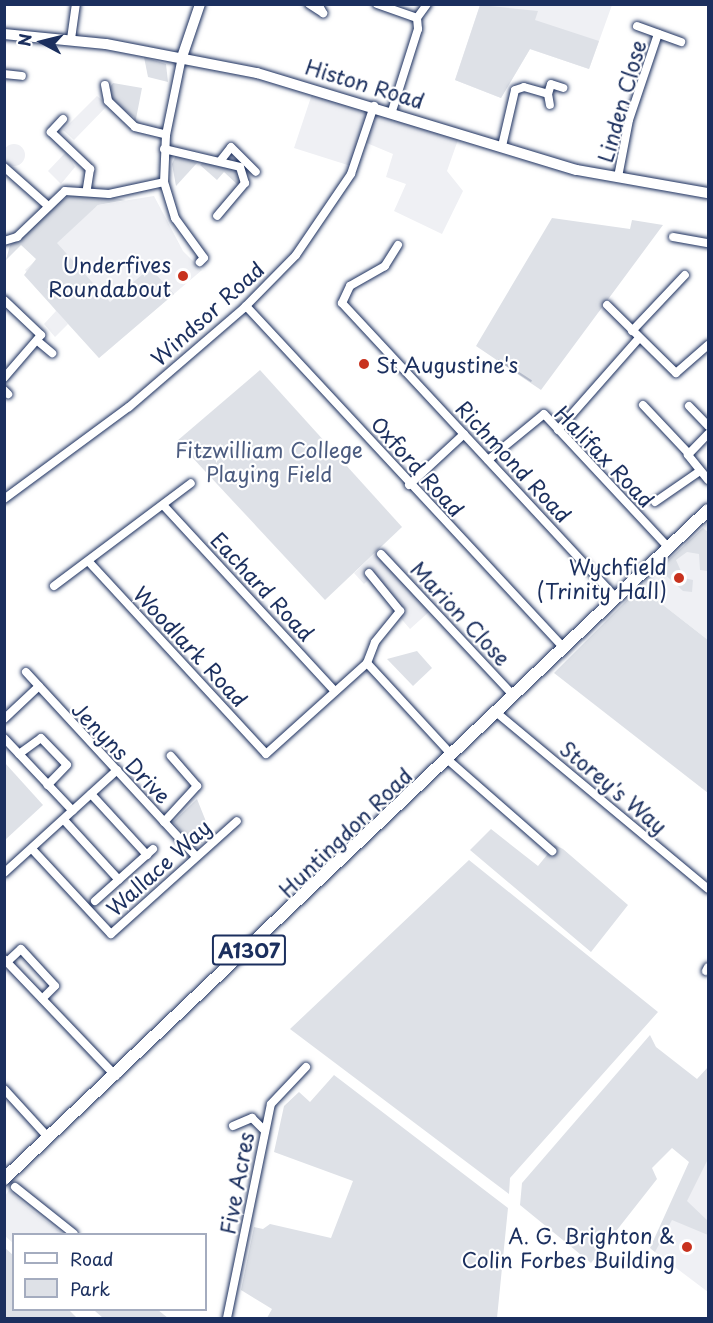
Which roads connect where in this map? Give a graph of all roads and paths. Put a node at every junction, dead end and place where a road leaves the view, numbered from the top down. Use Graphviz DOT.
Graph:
graph roads {
  1 [pos="76,4"];
  2 [pos="200,4"];
  3 [pos="309,4"];
  4 [pos="318,4"];
  5 [pos="377,4"];
  6 [pos="427,4"];
  7 [pos="417,18"];
  8 [pos="637,26"];
  9 [pos="4,34"];
  10 [pos="658,34"];
  11 [pos="70,39"];
  12 [pos="681,42"];
  13 [pos="182,57"];
  14 [pos="4,74"];
  15 [pos="22,76"];
  16 [pos="105,85"];
  17 [pos="563,88"];
  18 [pos="548,94"];
  19 [pos="374,105"];
  20 [pos="550,105"];
  21 [pos="392,111"];
  22 [pos="63,119"];
  23 [pos="166,135"];
  24 [pos="502,146"];
  25 [pos="164,149"];
  26 [pos="221,160"];
  27 [pos="4,167"];
  28 [pos="256,172"];
  29 [pos="618,177"];
  30 [pos="164,182"];
  31 [pos="87,189"];
  32 [pos="708,193"];
  33 [pos="47,205"];
  34 [pos="217,216"];
  35 [pos="673,237"];
  36 [pos="4,241"];
  37 [pos="708,243"];
  38 [pos="398,245"];
  39 [pos="200,262"];
  40 [pos="685,275"];
  41 [pos="4,300"];
  42 [pos="246,306"];
  43 [pos="608,306"];
  44 [pos="632,330"];
  45 [pos="639,338"];
  46 [pos="40,343"];
  47 [pos="708,347"];
  48 [pos="52,353"];
  49 [pos="5,375"];
  50 [pos="643,405"];
  51 [pos="689,406"];
  52 [pos="708,426"];
  53 [pos="558,430"];
  54 [pos="464,434"];
  55 [pos="708,434"];
  56 [pos="689,456"];
  57 [pos="488,460"];
  58 [pos="700,471"];
  59 [pos="708,480"];
  60 [pos="191,483"];
  61 [pos="409,485"];
  62 [pos="4,499"];
  63 [pos="655,502"];
  64 [pos="164,506"];
  65 [pos="708,510"];
  66 [pos="668,547"];
  67 [pos="381,554"];
  68 [pos="89,562"];
  69 [pos="369,573"];
  70 [pos="54,586"];
  71 [pos="615,597"];
  72 [pos="564,648"];
  73 [pos="367,663"];
  74 [pos="26,672"];
  75 [pos="39,686"];
  76 [pos="335,691"];
  77 [pos="514,696"];
  78 [pos="497,713"];
  79 [pos="4,718"];
  80 [pos="4,738"];
  81 [pos="19,754"];
  82 [pos="171,756"];
  83 [pos="450,757"];
  84 [pos="117,770"];
  85 [pos="48,785"];
  86 [pos="91,794"];
  87 [pos="73,811"];
  88 [pos="64,820"];
  89 [pos="237,821"];
  90 [pos="164,822"];
  91 [pos="32,849"];
  92 [pos="153,849"];
  93 [pos="552,851"];
  94 [pos="147,855"];
  95 [pos="196,856"];
  96 [pos="4,873"];
  97 [pos="119,880"];
  98 [pos="708,889"];
  99 [pos="95,901"];
  100 [pos="6,961"];
  101 [pos="42,999"];
  102 [pos="306,1067"];
  103 [pos="116,1076"];
  104 [pos="4,1089"];
  105 [pos="233,1126"];
  106 [pos="264,1130"];
  107 [pos="46,1135"];
  108 [pos="10,1183"];
  109 [pos="73,1233"];
  110 [pos="227,1318"];
  1 -- 11 [label="street"];
  2 -- 13 [label="main road"];
  3 -- 4 [label="street"];
  5 -- 7 [label="street"];
  6 -- 7 [label="street"];
  7 -- 21 [label="street"];
  8 -- 10 [label="street, Linden Close"];
  9 -- 11 [label="main road, Histon Road"];
  10 -- 12 [label="street, Linden Close"];
  10 -- 29 [label="street, Linden Close"];
  11 -- 13 [label="main road, Histon Road"];
  13 -- 19 [label="main road, Histon Road"];
  13 -- 23 [label="street"];
  14 -- 15 [label="street"];
  16 -- 23 [label="street"];
  17 -- 18 [label="street"];
  18 -- 20 [label="street"];
  18 -- 24 [label="street"];
  19 -- 21 [label="main road, Histon Road"];
  19 -- 42 [label="street, Windsor Road"];
  21 -- 24 [label="main road, Histon Road"];
  22 -- 31 [label="street"];
  23 -- 25 [label="street"];
  24 -- 29 [label="main road, Histon Road"];
  25 -- 26 [label="street"];
  25 -- 30 [label="street"];
  26 -- 28 [label="street"];
  26 -- 34 [label="street"];
  27 -- 33 [label="street"];
  29 -- 32 [label="main road, Histon Road"];
  30 -- 31 [label="street"];
  30 -- 39 [label="street"];
  31 -- 33 [label="street"];
  33 -- 36 [label="street"];
  35 -- 37 [label="street"];
  38 -- 54 [label="street, Richmond Road"];
  40 -- 44 [label="street"];
  41 -- 46 [label="street"];
  42 -- 61 [label="street, Oxford Road"];
  42 -- 62 [label="street, Windsor Road"];
  43 -- 44 [label="street"];
  44 -- 45 [label="street"];
  45 -- 47 [label="street"];
  45 -- 53 [label="street"];
  46 -- 48 [label="street"];
  46 -- 49 [label="street"];
  50 -- 56 [label="street"];
  51 -- 52 [label="street"];
  53 -- 57 [label="street, Halifax Road"];
  53 -- 66 [label="street, Halifax Road"];
  54 -- 57 [label="street, Richmond Road"];
  54 -- 61 [label="street"];
  55 -- 56 [label="street"];
  56 -- 58 [label="street"];
  57 -- 71 [label="street, Richmond Road"];
  58 -- 59 [label="street"];
  58 -- 63 [label="street"];
  60 -- 64 [label="street"];
  61 -- 72 [label="street, Oxford Road"];
  64 -- 68 [label="street"];
  64 -- 76 [label="street, Eachard Road"];
  65 -- 66 [label="main road, Huntingdon Road / A1307"];
  66 -- 71 [label="main road, Huntingdon Road / A1307"];
  67 -- 77 [label="street, Marion Close"];
  68 -- 70 [label="street"];
  68 -- 76 [label="street, Woodlark Road"];
  69 -- 73 [label="street"];
  71 -- 72 [label="main road, Huntingdon Road / A1307"];
  72 -- 77 [label="main road, Huntingdon Road / A1307"];
  73 -- 76 [label="street"];
  73 -- 83 [label="street"];
  74 -- 75 [label="street, Jenyns Drive"];
  75 -- 79 [label="street"];
  75 -- 84 [label="street, Jenyns Drive"];
  77 -- 78 [label="main road, Huntingdon Road / A1307"];
  78 -- 83 [label="main road, Huntingdon Road / A1307"];
  78 -- 98 [label="street, Storey's Way"];
  80 -- 81 [label="street"];
  81 -- 85 [label="street"];
  81 -- 85 [label="street"];
  82 -- 90 [label="street"];
  83 -- 93 [label="street"];
  83 -- 103 [label="main road, Huntingdon Road / A1307"];
  84 -- 86 [label="street"];
  84 -- 90 [label="street, Jenyns Drive"];
  85 -- 87 [label="street"];
  86 -- 87 [label="street"];
  86 -- 94 [label="street"];
  87 -- 88 [label="street"];
  88 -- 91 [label="street"];
  88 -- 97 [label="street"];
  89 -- 95 [label="street, Wallace Way"];
  90 -- 95 [label="street, Jenyns Drive"];
  91 -- 95 [label="street, Wallace Way"];
  91 -- 96 [label="street"];
  92 -- 94 [label="street"];
  94 -- 97 [label="street"];
  97 -- 99 [label="street"];
  100 -- 101 [label="street"];
  100 -- 101 [label="street"];
  101 -- 103 [label="street"];
  102 -- 106 [label="street, Five Acres"];
  103 -- 107 [label="main road, Huntingdon Road / A1307"];
  104 -- 107 [label="street"];
  105 -- 106 [label="street"];
  106 -- 110 [label="street, Five Acres"];
  107 -- 108 [label="main road, Huntingdon Road / A1307"];
  108 -- 109 [label="street"];
}
